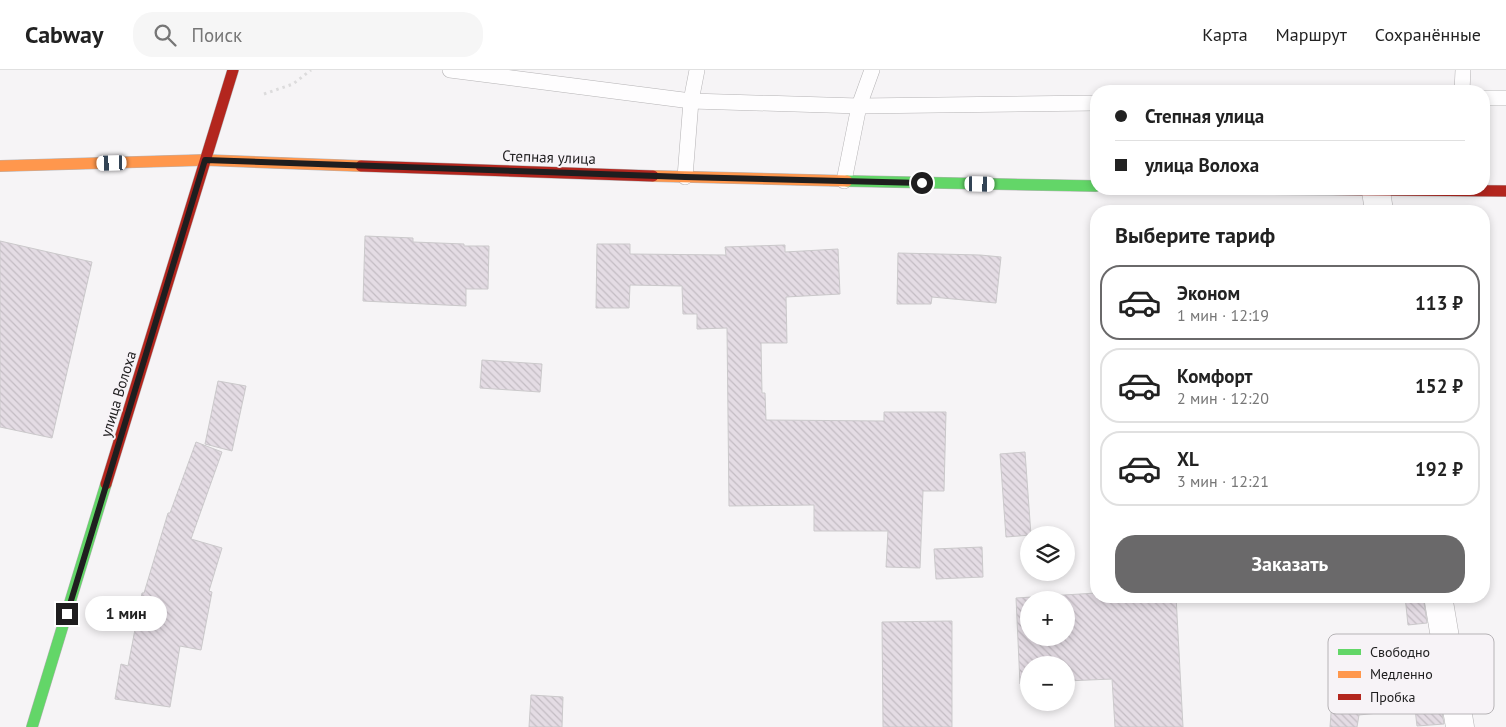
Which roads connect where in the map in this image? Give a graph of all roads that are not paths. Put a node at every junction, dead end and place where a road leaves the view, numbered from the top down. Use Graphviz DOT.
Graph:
graph roads {
  1 [pos="232,70"];
  2 [pos="450,70"];
  3 [pos="697,70"];
  4 [pos="872,70"];
  5 [pos="1463,70"];
  6 [pos="1462,85"];
  7 [pos="1490,98"];
  8 [pos="1506,98"];
  9 [pos="691,101"];
  10 [pos="1090,103"];
  11 [pos="859,106"];
  12 [pos="205,160"];
  13 [pos="0,166"];
  14 [pos="685,177"];
  15 [pos="844,181"];
  16 [pos="1090,186"];
  17 [pos="1490,191"];
  18 [pos="1506,191"];
  19 [pos="1326,195"];
  20 [pos="1426,195"];
  21 [pos="1378,201"];
  22 [pos="1439,603"];
  23 [pos="1444,634"];
  24 [pos="1458,714"];
  25 [pos="32,727"];
  26 [pos="1460,727"];
  1 -- 12 [label="street, улица Волоха"];
  2 -- 9 [label="lane"];
  3 -- 9 [label="lane"];
  4 -- 11 [label="lane"];
  5 -- 6 [label="lane"];
  7 -- 8 [label="lane"];
  9 -- 11 [label="lane"];
  9 -- 14 [label="lane"];
  10 -- 11 [label="lane"];
  11 -- 15 [label="lane"];
  12 -- 13 [label="street, Степная улица"];
  12 -- 14 [label="street, Степная улица"];
  12 -- 25 [label="street, улица Волоха"];
  14 -- 15 [label="street, Степная улица"];
  15 -- 16 [label="street, Степная улица"];
  17 -- 18 [label="street"];
  19 -- 21 [label="street"];
  20 -- 21 [label="street"];
  22 -- 23 [label="street"];
  24 -- 26 [label="street"];
}
